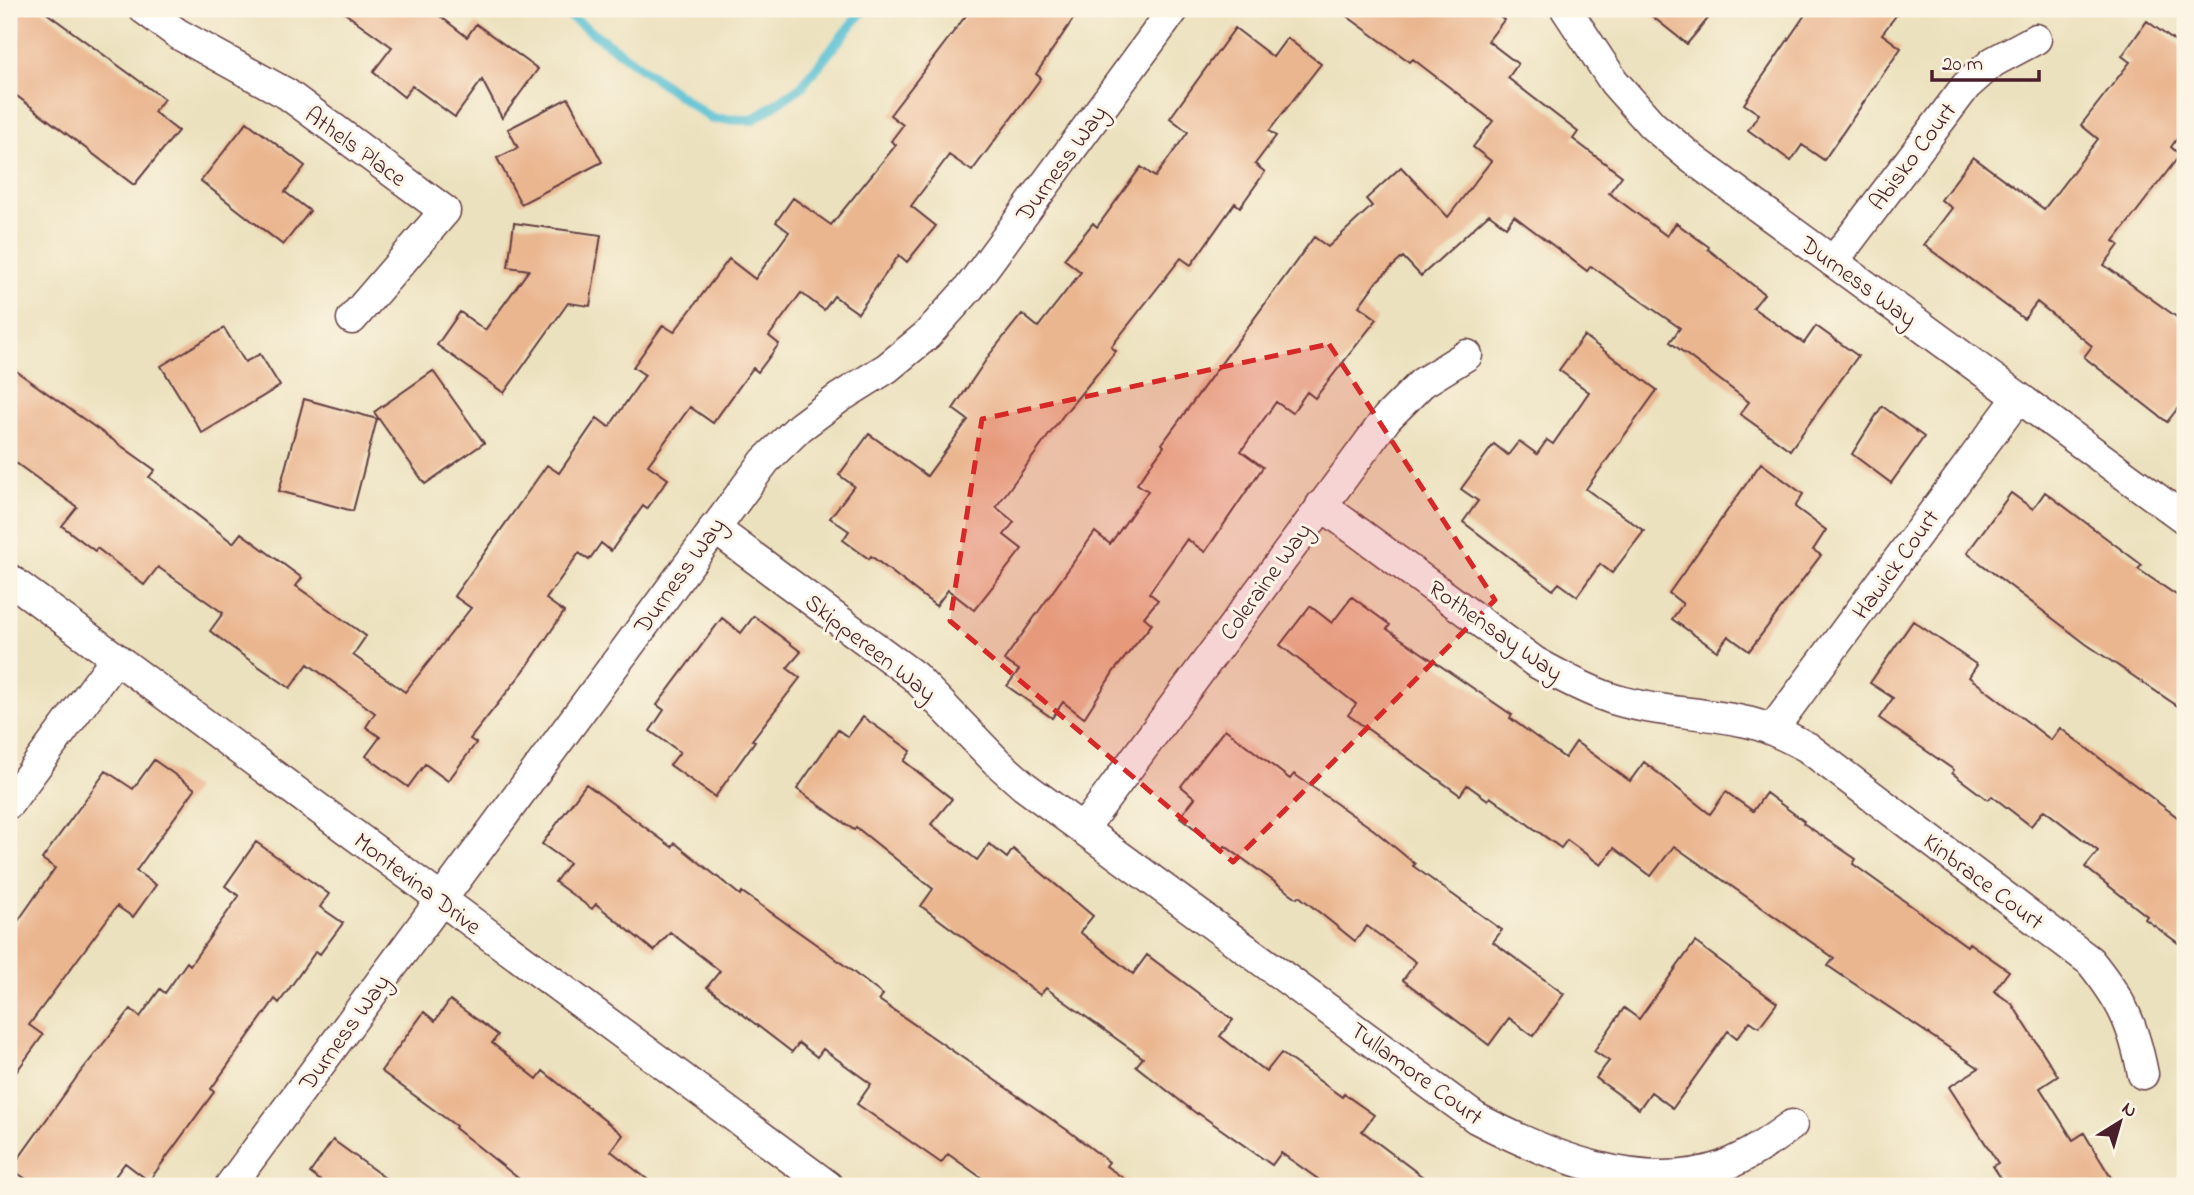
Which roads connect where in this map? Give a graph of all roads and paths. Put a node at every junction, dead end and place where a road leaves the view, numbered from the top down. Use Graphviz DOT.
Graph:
graph roads {
  1 [pos="144,9"];
  2 [pos="1174,9"];
  3 [pos="1566,9"];
  4 [pos="2036,39"];
  5 [pos="1833,262"];
  6 [pos="352,319"];
  7 [pos="1467,355"];
  8 [pos="2018,398"];
  9 [pos="1321,505"];
  10 [pos="2185,519"];
  11 [pos="714,528"];
  12 [pos="9,579"];
  13 [pos="116,658"];
  14 [pos="1772,730"];
  15 [pos="9,803"];
  16 [pos="1083,829"];
  17 [pos="441,900"];
  18 [pos="2143,1074"];
  19 [pos="1792,1125"];
  20 [pos="230,1186"];
  21 [pos="828,1186"];
  1 -- 6 [label="street, Athels Place"];
  2 -- 11 [label="street, Durness Way"];
  3 -- 5 [label="street, Durness Way"];
  4 -- 5 [label="street, Abisko Court"];
  5 -- 8 [label="street, Durness Way"];
  7 -- 9 [label="street, Coleraine Way"];
  8 -- 10 [label="street, Durness Way"];
  8 -- 14 [label="street, Hawick Court"];
  9 -- 14 [label="street, Rothensay Way"];
  9 -- 16 [label="street, Coleraine Way"];
  11 -- 16 [label="street, Skippereen Way"];
  11 -- 17 [label="street, Durness Way"];
  12 -- 13 [label="street, Montevina Drive"];
  13 -- 15 [label="street"];
  13 -- 17 [label="street, Montevina Drive"];
  14 -- 18 [label="street, Kinbrace Court"];
  16 -- 19 [label="street, Tullamore Court"];
  17 -- 20 [label="street, Durness Way"];
  17 -- 21 [label="street, Montevina Drive"];
}
